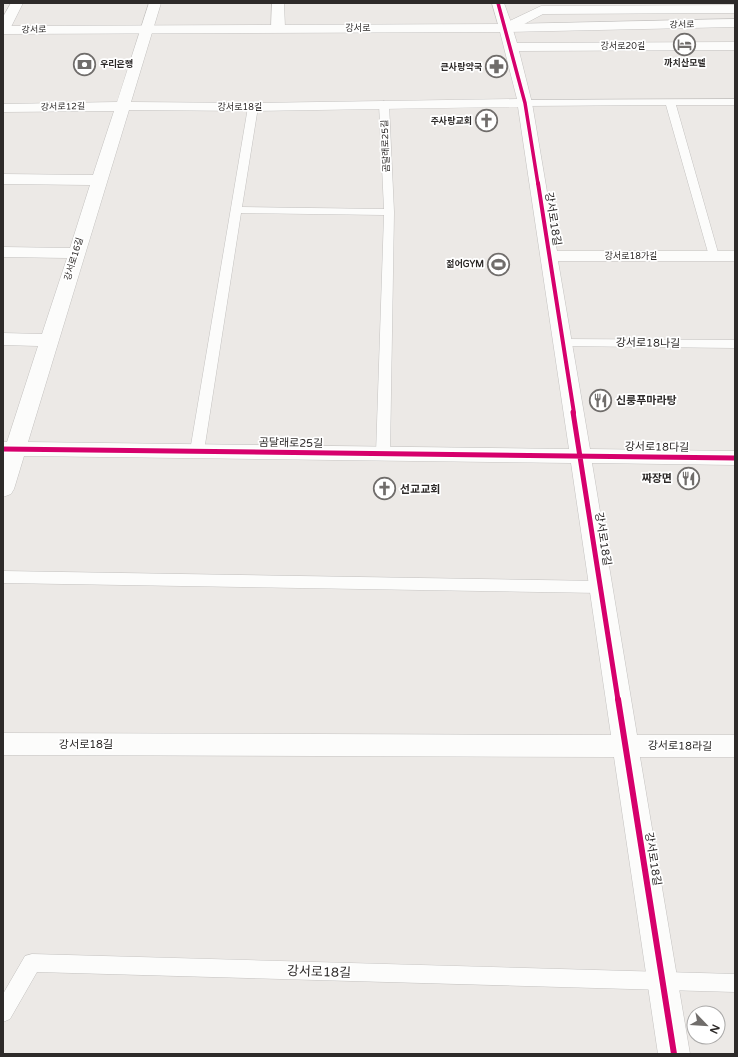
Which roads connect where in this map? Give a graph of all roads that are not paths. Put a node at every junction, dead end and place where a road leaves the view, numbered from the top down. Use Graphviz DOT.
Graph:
graph roads {
  1 [pos="17,3"];
  2 [pos="155,3"];
  3 [pos="278,3"];
  4 [pos="498,3"];
  5 [pos="621,6"];
  6 [pos="735,9"];
  7 [pos="735,24"];
  8 [pos="278,28"];
  9 [pos="506,28"];
  10 [pos="148,29"];
  11 [pos="3,30"];
  12 [pos="735,46"];
  13 [pos="511,47"];
  14 [pos="670,102"];
  15 [pos="735,102"];
  16 [pos="524,103"];
  17 [pos="384,104"];
  18 [pos="123,106"];
  19 [pos="253,107"];
  20 [pos="3,108"];
  21 [pos="3,179"];
  22 [pos="99,180"];
  23 [pos="237,210"];
  24 [pos="389,212"];
  25 [pos="3,252"];
  26 [pos="76,253"];
  27 [pos="549,256"];
  28 [pos="714,256"];
  29 [pos="735,256"];
  30 [pos="3,339"];
  31 [pos="50,340"];
  32 [pos="562,342"];
  33 [pos="735,344"];
  34 [pos="9,449"];
  35 [pos="197,451"];
  36 [pos="383,454"];
  37 [pos="580,456"];
  38 [pos="735,458"];
  39 [pos="3,489"];
  40 [pos="3,577"];
  41 [pos="600,587"];
  42 [pos="3,744"];
  43 [pos="625,745"];
  44 [pos="735,746"];
  45 [pos="662,982"];
  46 [pos="735,984"];
  47 [pos="3,1012"];
  48 [pos="674,1054"];
  1 -- 11 [label="street"];
  2 -- 10 [label="street, 강서로16길"];
  3 -- 8 [label="street"];
  4 -- 9 [label="street, 강서로18길"];
  5 -- 6 [label="street"];
  5 -- 9 [label="street"];
  7 -- 9 [label="street, 강서로"];
  8 -- 9 [label="street, 강서로"];
  8 -- 10 [label="street, 강서로"];
  9 -- 13 [label="street, 강서로18길"];
  10 -- 11 [label="street, 강서로"];
  10 -- 18 [label="street, 강서로16길"];
  12 -- 13 [label="street, 강서로20길"];
  13 -- 16 [label="street, 강서로18길"];
  14 -- 15 [label="lane, 강서로18길"];
  14 -- 16 [label="lane, 강서로18길"];
  14 -- 28 [label="lane"];
  16 -- 17 [label="street, 강서로18길"];
  16 -- 27 [label="street, 강서로18길"];
  17 -- 19 [label="street, 강서로18길"];
  17 -- 24 [label="lane, 곰달래로25길"];
  18 -- 19 [label="street, 강서로18길"];
  18 -- 20 [label="street, 강서로12길"];
  18 -- 22 [label="street, 강서로16길"];
  19 -- 23 [label="lane"];
  21 -- 22 [label="street"];
  22 -- 26 [label="street, 강서로16길"];
  23 -- 24 [label="lane"];
  23 -- 35 [label="lane"];
  24 -- 36 [label="lane, 곰달래로25길"];
  25 -- 26 [label="street"];
  26 -- 31 [label="street, 강서로16길"];
  27 -- 28 [label="street, 강서로18가길"];
  27 -- 32 [label="street, 강서로18길"];
  28 -- 29 [label="street, 강서로18가길"];
  30 -- 31 [label="street"];
  31 -- 34 [label="street, 강서로16길"];
  32 -- 33 [label="lane, 강서로18나길"];
  32 -- 37 [label="street, 강서로18길"];
  34 -- 35 [label="street, 곰달래로25길"];
  34 -- 39 [label="street, 강서로16길"];
  35 -- 36 [label="street, 곰달래로25길"];
  36 -- 37 [label="street, 곰달래로25길"];
  37 -- 38 [label="street, 강서로18다길"];
  37 -- 41 [label="street, 강서로18길"];
  40 -- 41 [label="lane"];
  41 -- 43 [label="street, 강서로18길"];
  42 -- 43 [label="street, 강서로18길"];
  43 -- 44 [label="street, 강서로18라길"];
  43 -- 45 [label="street, 강서로18길"];
  45 -- 46 [label="lane, 강서로18길"];
  45 -- 47 [label="lane, 강서로18길"];
  45 -- 48 [label="street, 강서로18길"];
}
